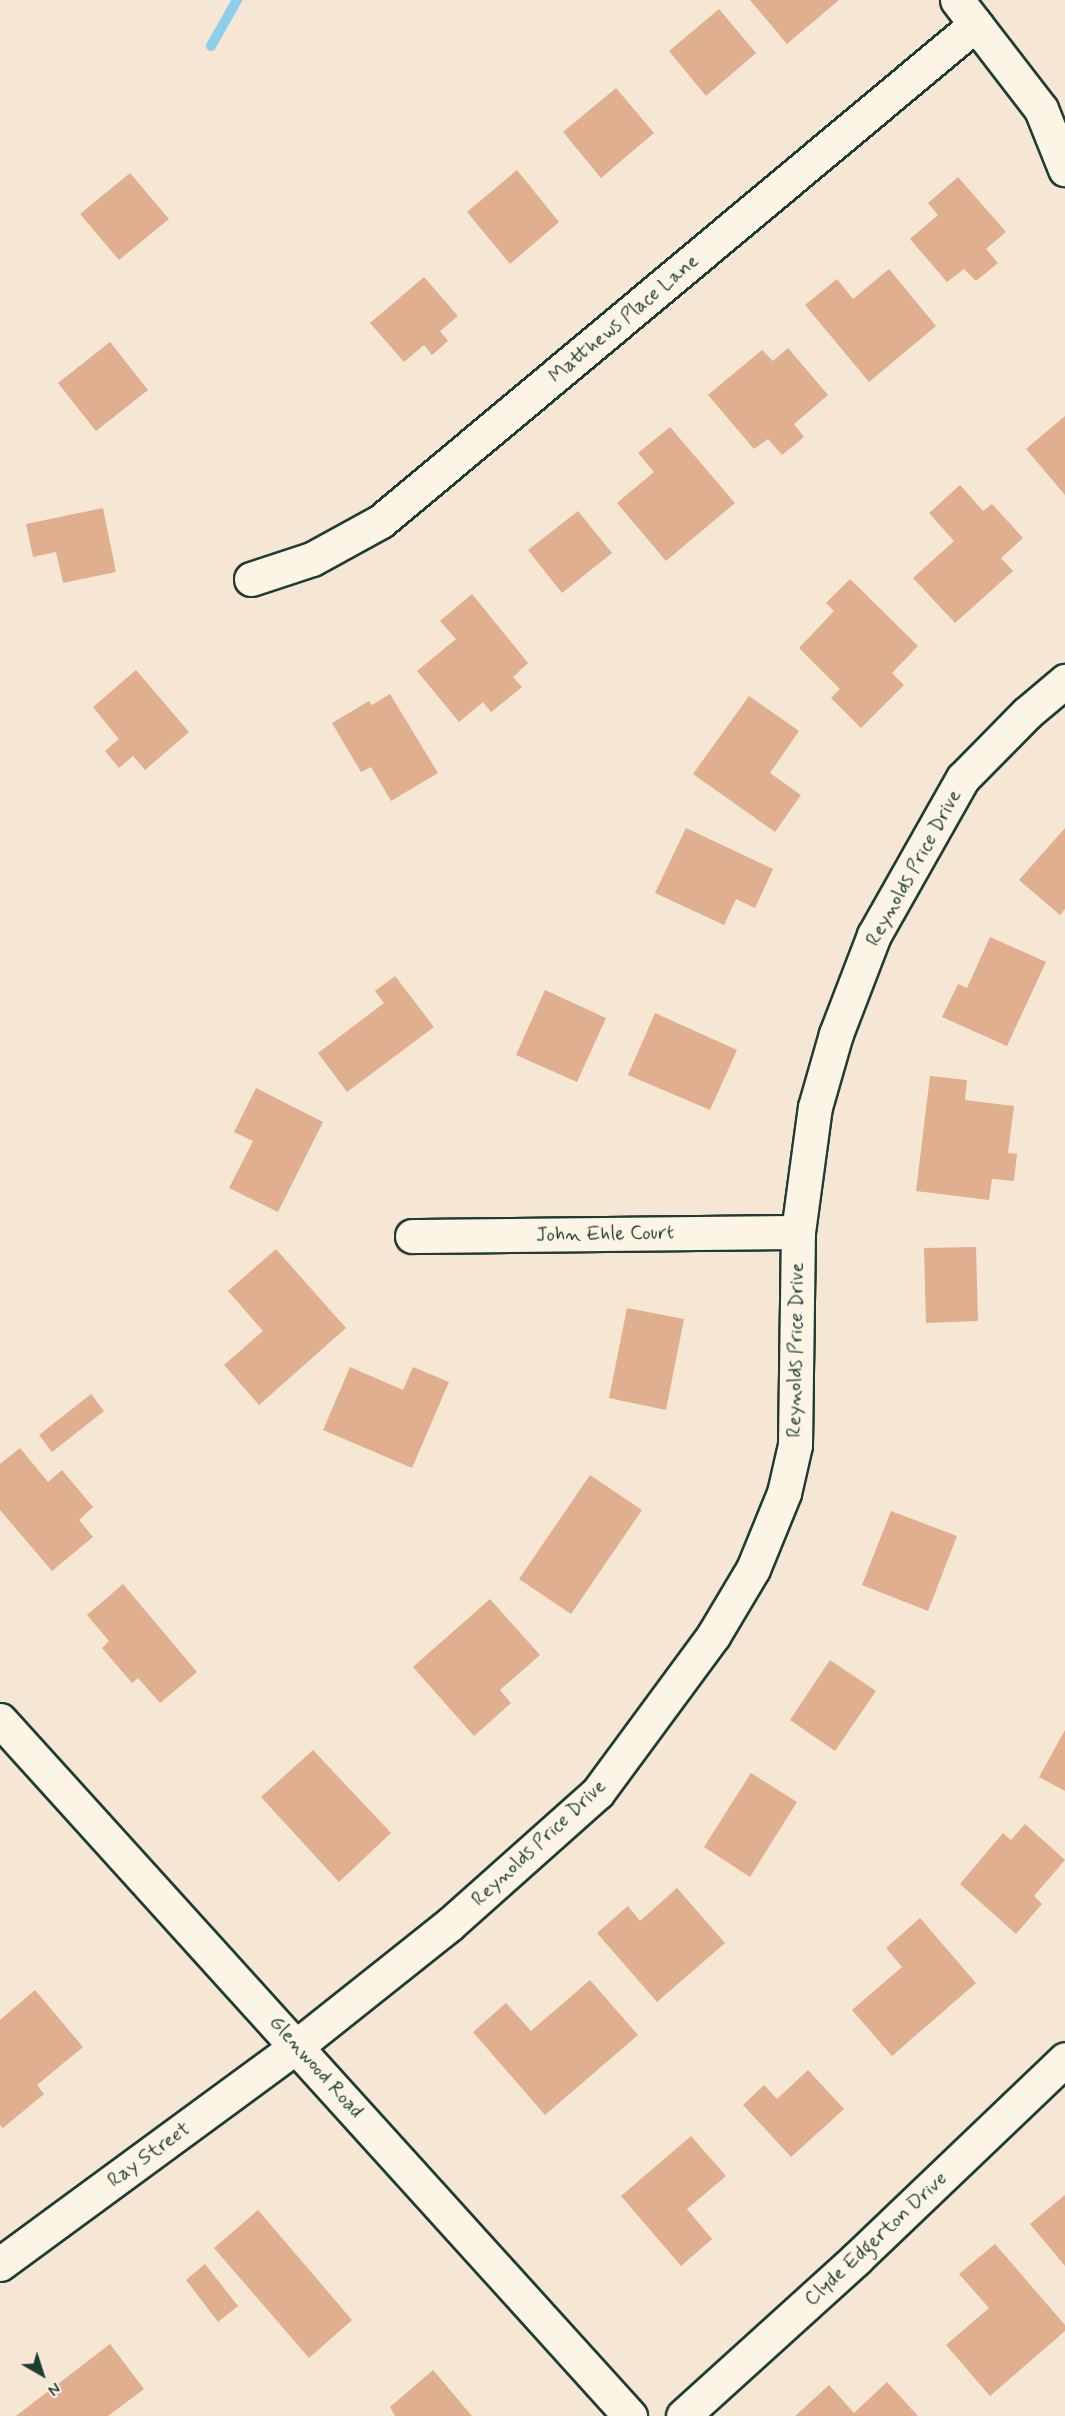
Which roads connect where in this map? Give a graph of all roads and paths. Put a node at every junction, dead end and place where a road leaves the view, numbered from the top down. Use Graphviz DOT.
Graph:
graph roads {
  1 [pos="967,12"];
  2 [pos="1065,169"];
  3 [pos="251,579"];
  4 [pos="1065,681"];
  5 [pos="798,1232"];
  6 [pos="412,1236"];
  7 [pos="0,1720"];
  8 [pos="298,2045"];
  9 [pos="1065,2059"];
  10 [pos="0,2264"];
  11 [pos="630,2416"];
  12 [pos="683,2416"];
  1 -- 2 [label="street"];
  1 -- 3 [label="street, Matthews Place Lane"];
  4 -- 5 [label="street, Reynolds Price Drive"];
  5 -- 6 [label="street, John Ehle Court"];
  5 -- 8 [label="street, Reynolds Price Drive"];
  7 -- 8 [label="street, Glenwood Road"];
  8 -- 10 [label="street, Ray Street"];
  8 -- 11 [label="street, Glenwood Road"];
  9 -- 12 [label="street, Clyde Edgerton Drive"];
}
